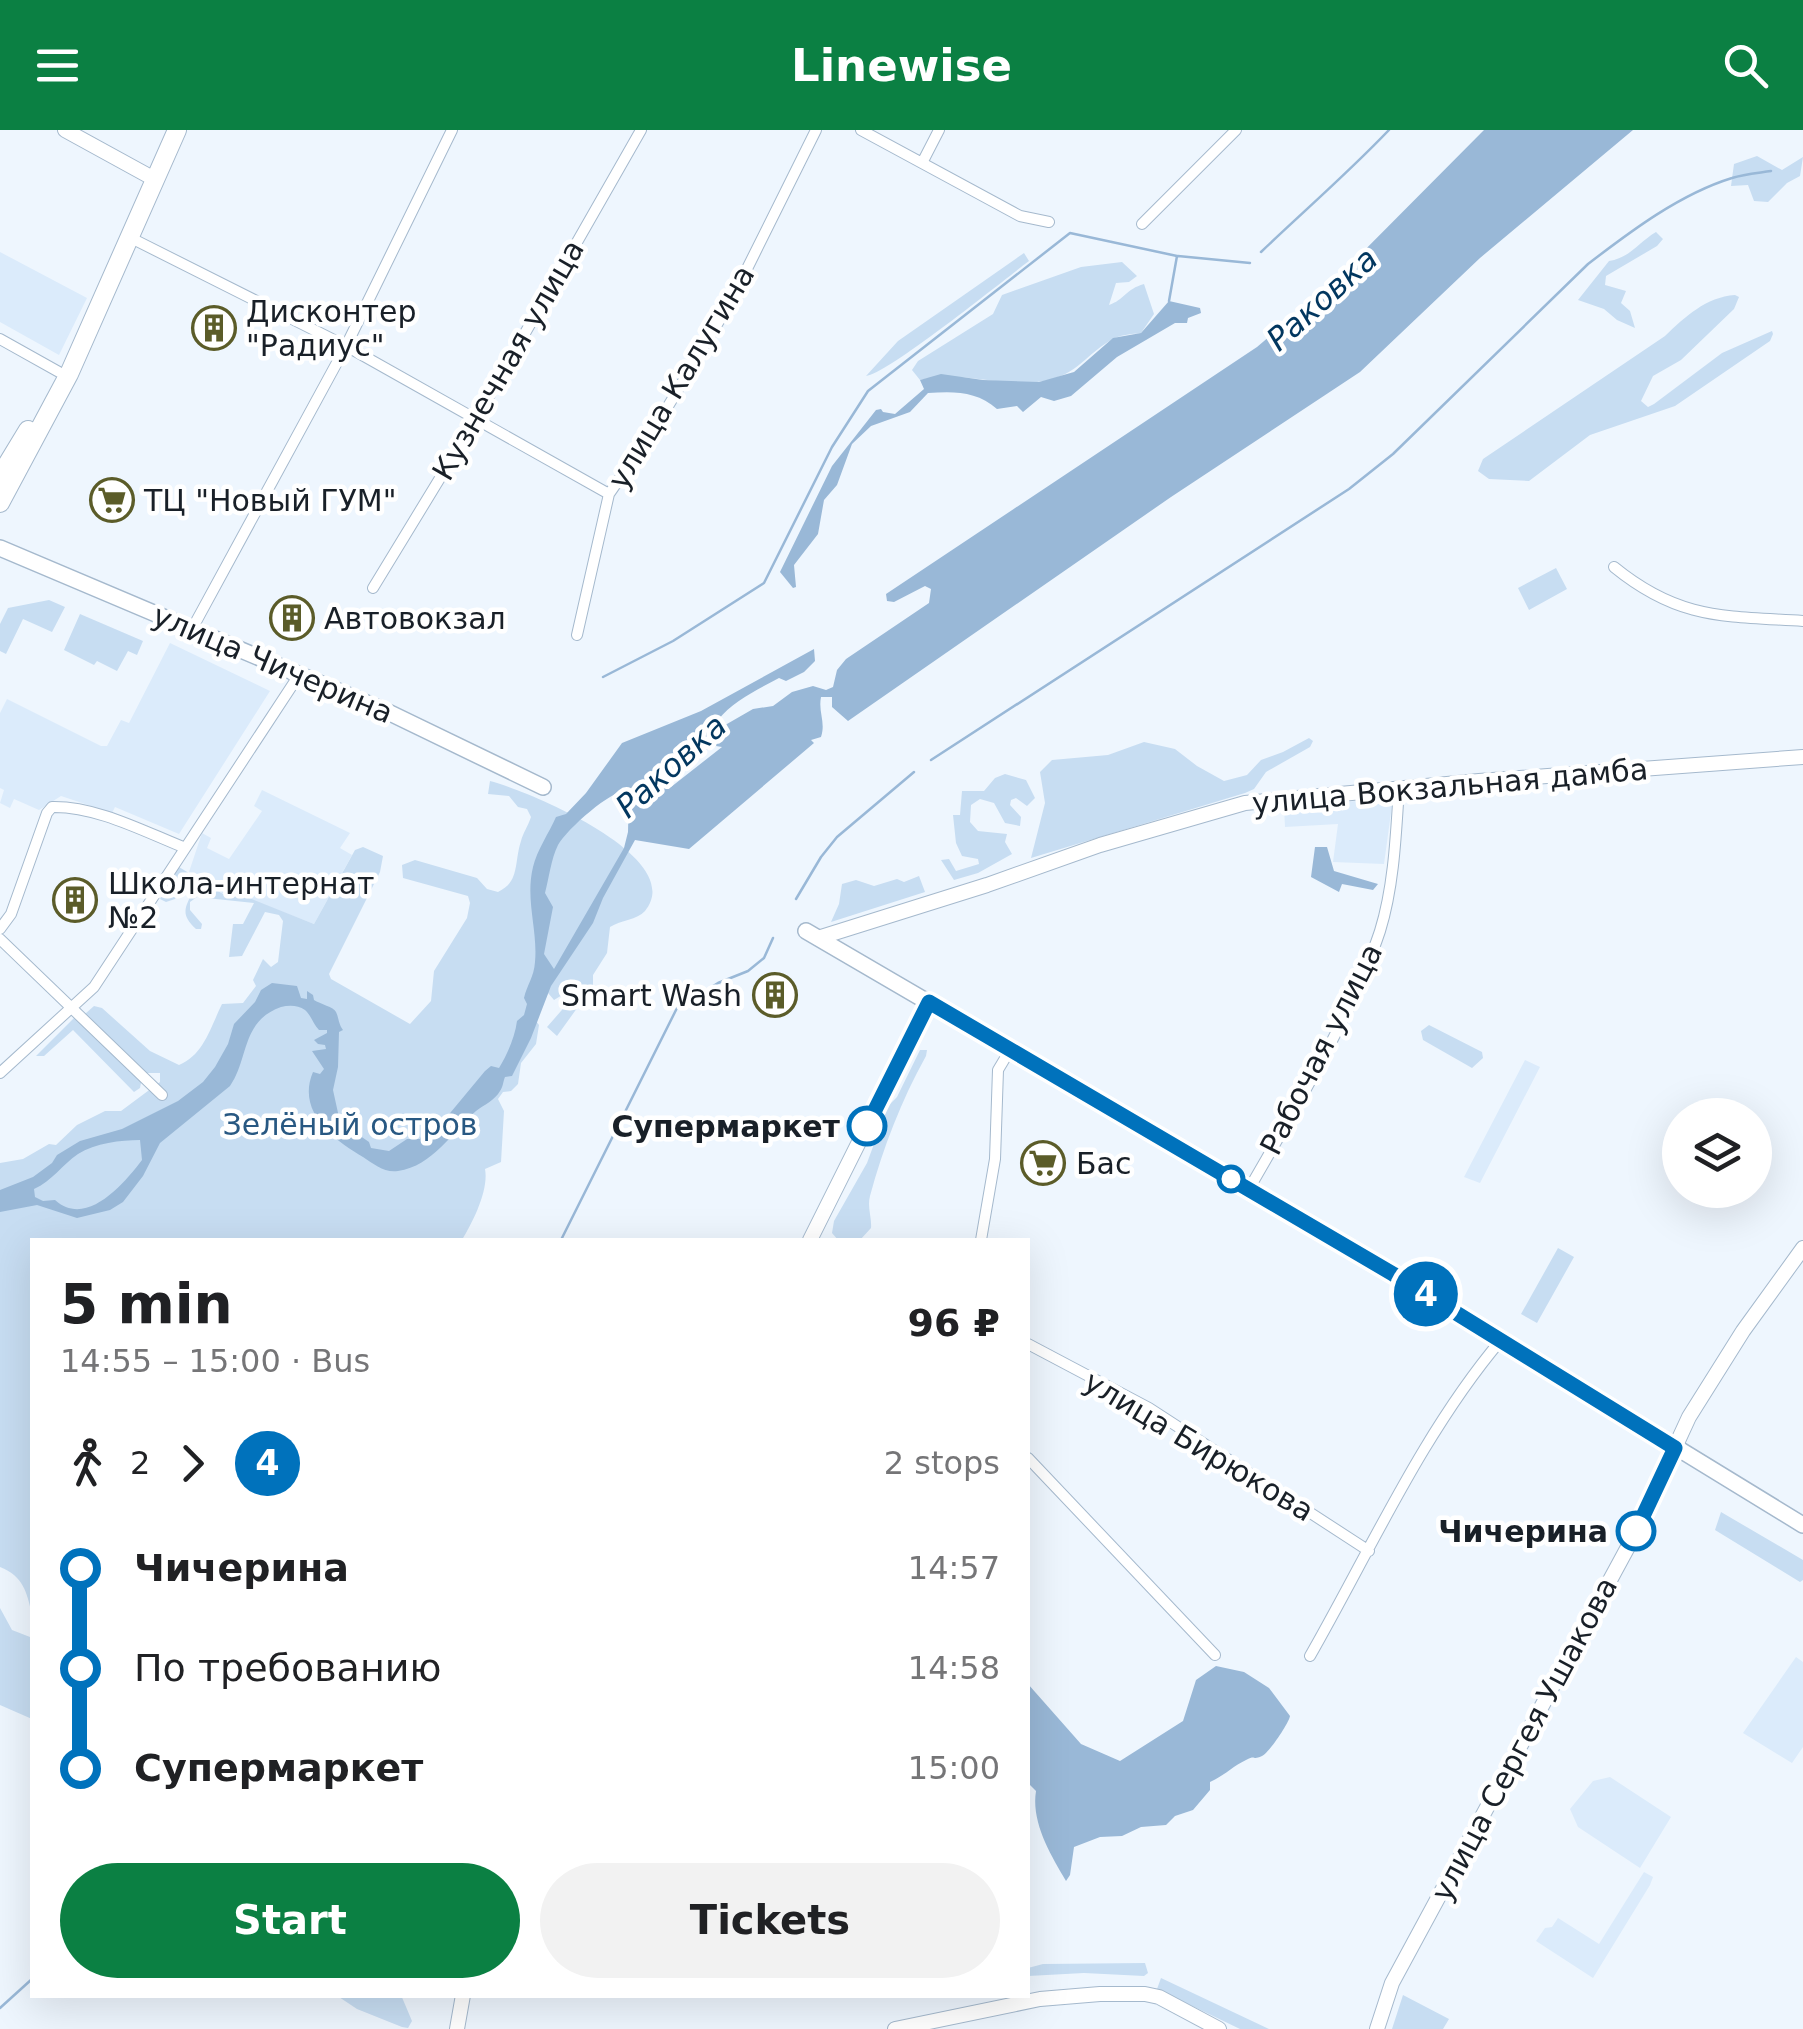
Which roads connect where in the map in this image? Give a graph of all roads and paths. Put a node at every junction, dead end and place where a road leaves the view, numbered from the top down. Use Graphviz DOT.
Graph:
graph roads {
  1 [pos="64,130"];
  2 [pos="166,130"];
  3 [pos="177,130"];
  4 [pos="452,130"];
  5 [pos="640,130"];
  6 [pos="816,130"];
  7 [pos="861,130"];
  8 [pos="939,130"];
  9 [pos="1236,130"];
  10 [pos="922,163"];
  11 [pos="147,175"];
  12 [pos="1050,222"];
  13 [pos="1142,224"];
  14 [pos="131,238"];
  15 [pos="0,339"];
  16 [pos="346,346"];
  17 [pos="64,373"];
  18 [pos="476,419"];
  19 [pos="0,476"];
  20 [pos="610,494"];
  21 [pos="0,503"];
  22 [pos="0,548"];
  23 [pos="1614,567"];
  24 [pos="373,588"];
  25 [pos="1803,621"];
  26 [pos="192,630"];
  27 [pos="577,635"];
  28 [pos="299,675"];
  29 [pos="1803,757"];
  30 [pos="542,787"];
  31 [pos="1400,787"];
  32 [pos="184,847"];
  33 [pos="0,928"];
  34 [pos="812,934"];
  35 [pos="0,939"];
  36 [pos="929,1002"];
  37 [pos="74,1008"];
  38 [pos="1010,1050"];
  39 [pos="0,1073"];
  40 [pos="162,1095"];
  41 [pos="1249,1190"];
  42 [pos="813,1238"];
  43 [pos="980,1238"];
  44 [pos="1803,1248"];
  45 [pos="1501,1340"];
  46 [pos="1030,1345"];
  47 [pos="1675,1448"];
  48 [pos="1030,1460"];
  49 [pos="1803,1526"];
  50 [pos="1369,1551"];
  51 [pos="1215,1655"];
  52 [pos="1310,1656"];
  53 [pos="462,1998"];
  54 [pos="928,2026"];
  55 [pos="457,2029"];
  56 [pos="895,2029"];
  57 [pos="1219,2029"];
  58 [pos="1377,2029"];
  1 -- 11 [label="street"];
  2 -- 11 [label="highway"];
  3 -- 14 [label="highway"];
  4 -- 16 [label="street"];
  5 -- 18 [label="street, Кузнечная улица"];
  6 -- 20 [label="street, улица Калугина"];
  7 -- 10 [label="street"];
  8 -- 10 [label="street"];
  9 -- 13 [label="street"];
  10 -- 12 [label="street"];
  11 -- 17 [label="highway"];
  14 -- 16 [label="street"];
  14 -- 17 [label="highway"];
  15 -- 17 [label="street"];
  16 -- 18 [label="street"];
  16 -- 26 [label="street"];
  17 -- 19 [label="highway"];
  17 -- 21 [label="highway"];
  18 -- 20 [label="street"];
  18 -- 24 [label="street, Кузнечная улица"];
  20 -- 27 [label="street, улица Калугина"];
  22 -- 26 [label="main road, улица Чичерина"];
  23 -- 25 [label="street"];
  26 -- 28 [label="main road, улица Чичерина"];
  28 -- 30 [label="main road, улица Чичерина"];
  28 -- 32 [label="street"];
  29 -- 31 [label="street, улица Вокзальная дамба"];
  31 -- 34 [label="street, улица Вокзальная дамба"];
  31 -- 41 [label="street, Рабочая улица"];
  32 -- 33 [label="street"];
  32 -- 37 [label="street"];
  34 -- 36 [label="main road"];
  35 -- 37 [label="street"];
  36 -- 38 [label="main road"];
  36 -- 42 [label="street"];
  37 -- 39 [label="street"];
  37 -- 40 [label="street"];
  38 -- 41 [label="main road"];
  38 -- 43 [label="street"];
  41 -- 45 [label="main road"];
  44 -- 47 [label="street, улица Сергея Ушакова"];
  45 -- 47 [label="main road"];
  45 -- 50 [label="street"];
  46 -- 50 [label="street, улица Бирюкова"];
  47 -- 49 [label="main road"];
  47 -- 58 [label="street, улица Сергея Ушакова"];
  48 -- 51 [label="street"];
  50 -- 52 [label="street"];
  53 -- 55 [label="street"];
  54 -- 56 [label="street"];
  54 -- 57 [label="street"];
}
